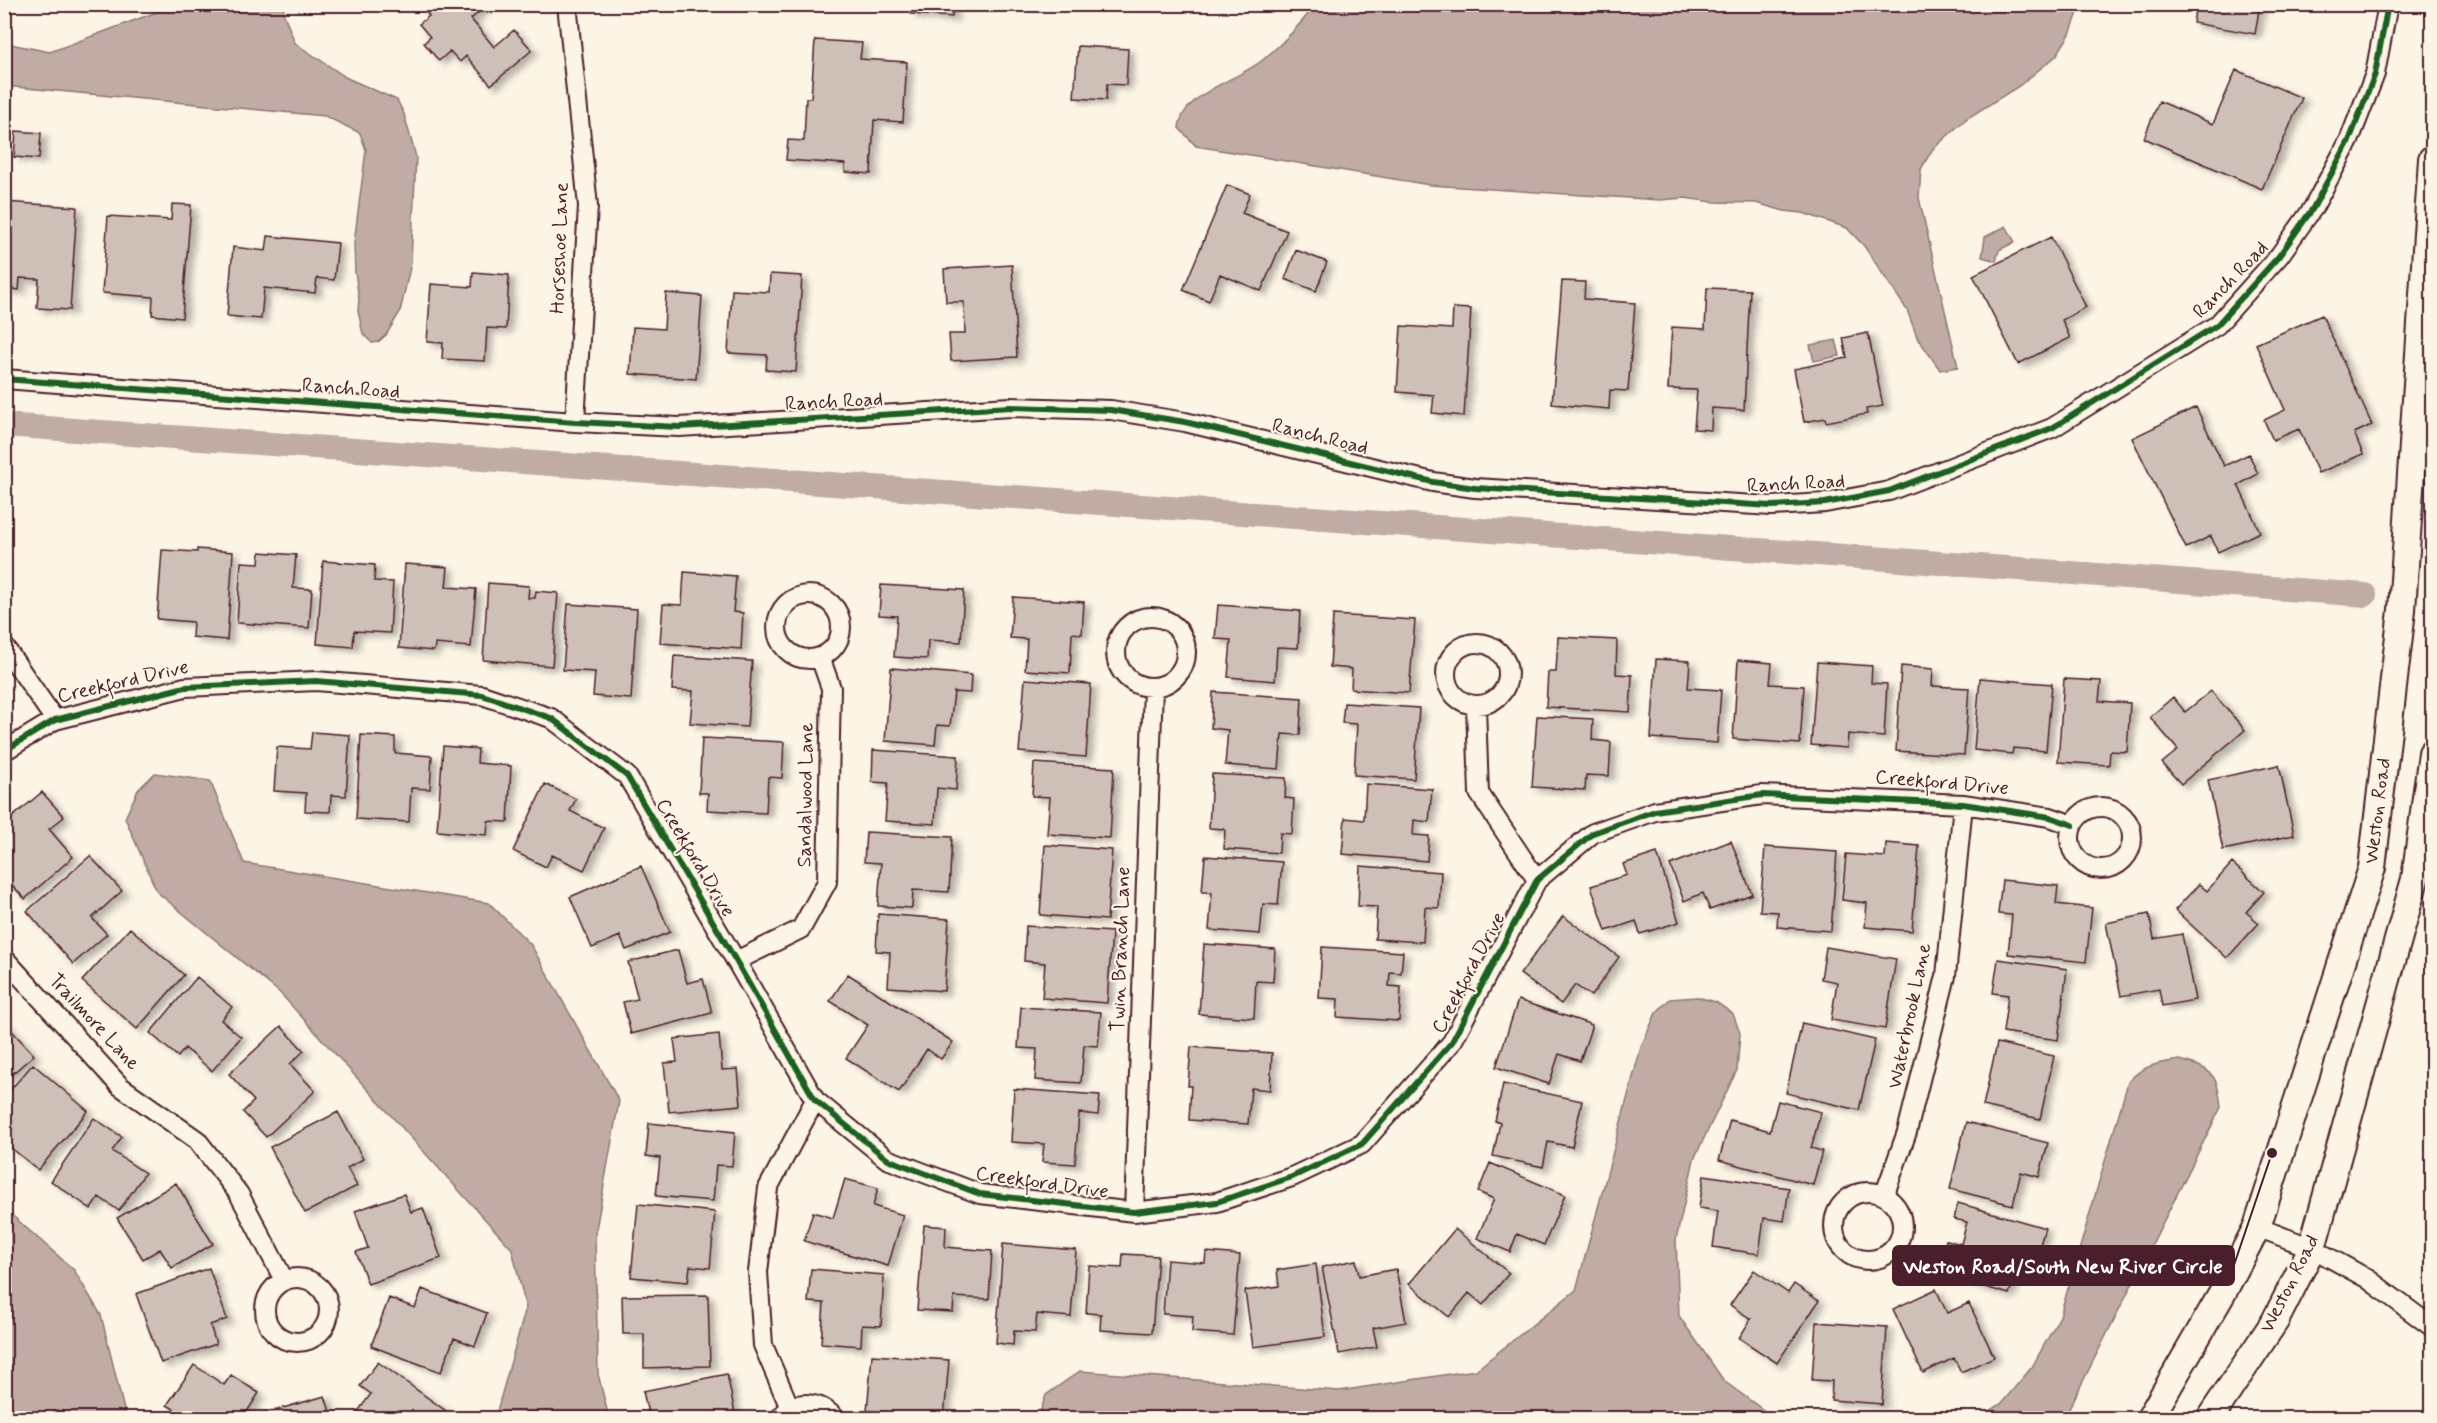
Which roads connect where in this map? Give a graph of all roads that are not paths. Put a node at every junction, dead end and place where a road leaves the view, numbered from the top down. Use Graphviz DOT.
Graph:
graph roads {
  1 [pos="567,4"];
  2 [pos="2388,4"];
  3 [pos="2433,159"];
  4 [pos="4,379"];
  5 [pos="575,422"];
  6 [pos="4,646"];
  7 [pos="820,657"];
  8 [pos="1153,688"];
  9 [pos="1476,706"];
  10 [pos="55,720"];
  11 [pos="4,751"];
  12 [pos="2433,753"];
  13 [pos="1963,804"];
  14 [pos="2073,825"];
  15 [pos="1538,880"];
  16 [pos="4,958"];
  17 [pos="736,961"];
  18 [pos="815,1100"];
  19 [pos="1884,1196"];
  20 [pos="1134,1212"];
  21 [pos="2257,1227"];
  22 [pos="2312,1248"];
  23 [pos="284,1280"];
  24 [pos="2433,1327"];
  25 [pos="785,1414"];
  26 [pos="835,1419"];
  27 [pos="2150,1419"];
  28 [pos="2210,1419"];
  1 -- 5 [label="street, Horseshoe Lane"];
  2 -- 5 [label="street, Ranch Road"];
  3 -- 21 [label="main road, Weston Road"];
  4 -- 5 [label="street, Ranch Road"];
  6 -- 10 [label="street"];
  7 -- 17 [label="street, Sandalwood Lane"];
  8 -- 20 [label="street, Twin Branch Lane"];
  9 -- 15 [label="street"];
  10 -- 11 [label="street, Creekford Drive"];
  10 -- 17 [label="street, Creekford Drive"];
  12 -- 22 [label="main road, Weston Road"];
  13 -- 14 [label="street, Creekford Drive"];
  13 -- 15 [label="street, Creekford Drive"];
  13 -- 19 [label="street, Waterbrook Lane"];
  15 -- 20 [label="street, Creekford Drive"];
  16 -- 23 [label="street, Trailmore Lane"];
  17 -- 18 [label="street, Creekford Drive"];
  18 -- 20 [label="street, Creekford Drive"];
  18 -- 25 [label="street"];
  21 -- 22 [label="street"];
  21 -- 27 [label="main road, Weston Road"];
  22 -- 24 [label="street"];
  22 -- 28 [label="main road, Weston Road"];
  25 -- 26 [label="street"];
}
